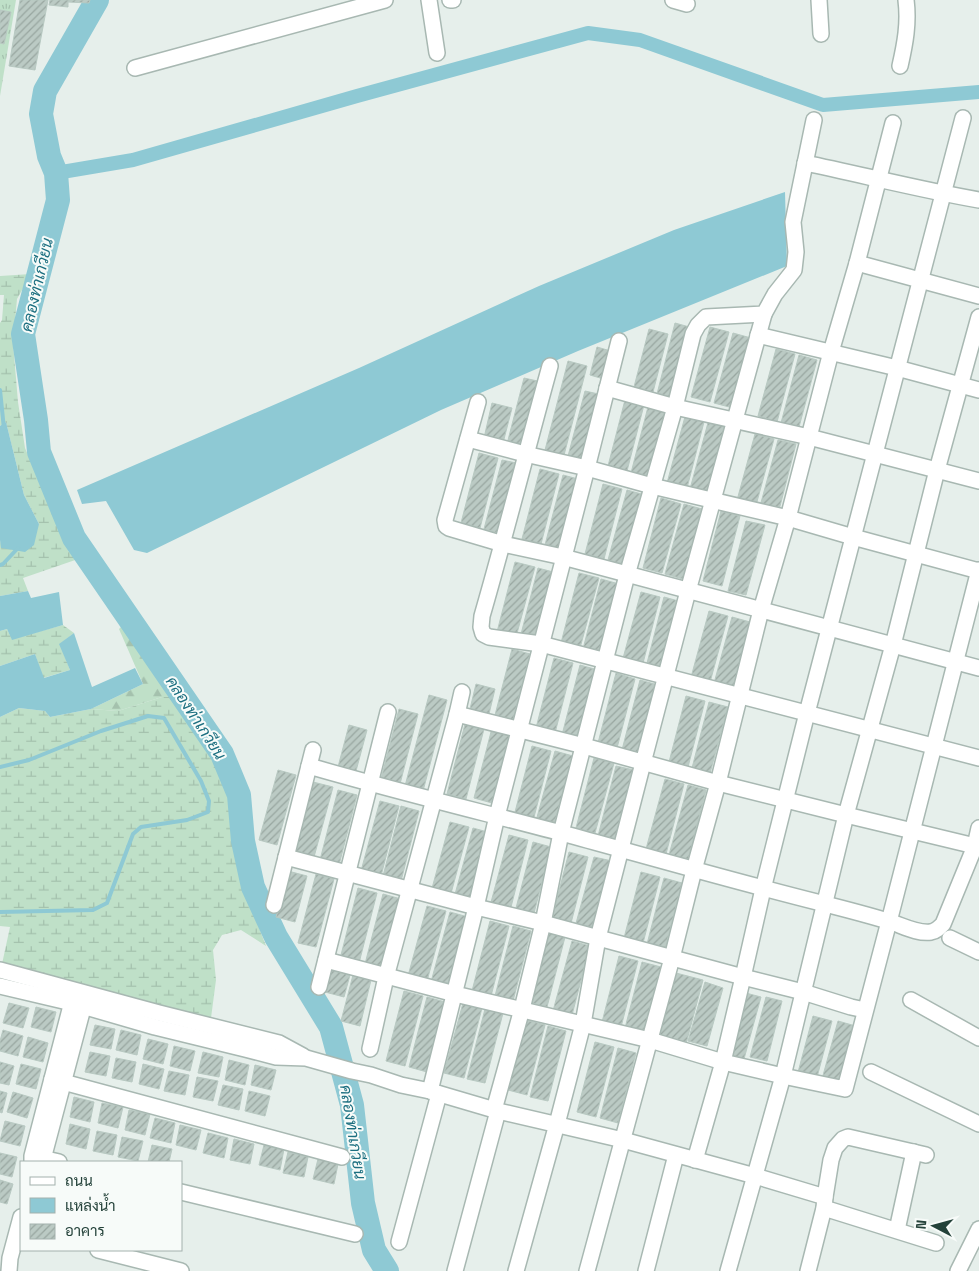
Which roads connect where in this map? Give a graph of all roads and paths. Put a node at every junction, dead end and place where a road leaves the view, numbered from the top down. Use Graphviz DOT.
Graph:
graph roads {
  1 [pos="385,0"];
  2 [pos="428,0"];
  3 [pos="819,0"];
  4 [pos="906,0"];
  5 [pos="821,34"];
  6 [pos="437,52"];
  7 [pos="900,66"];
  8 [pos="135,68"];
  9 [pos="963,118"];
  10 [pos="814,120"];
  11 [pos="893,123"];
  12 [pos="805,164"];
  13 [pos="879,179"];
  14 [pos="944,194"];
  15 [pos="979,200"];
  16 [pos="857,264"];
  17 [pos="920,280"];
  18 [pos="979,296"];
  19 [pos="764,314"];
  20 [pos="979,317"];
  21 [pos="758,335"];
  22 [pos="619,341"];
  23 [pos="832,352"];
  24 [pos="550,366"];
  25 [pos="897,368"];
  26 [pos="961,384"];
  27 [pos="607,388"];
  28 [pos="979,390"];
  29 [pos="478,402"];
  30 [pos="675,407"];
  31 [pos="735,421"];
  32 [pos="809,436"];
  33 [pos="468,439"];
  34 [pos="875,453"];
  35 [pos="525,454"];
  36 [pos="587,468"];
  37 [pos="937,470"];
  38 [pos="979,481"];
  39 [pos="652,486"];
  40 [pos="713,500"];
  41 [pos="788,518"];
  42 [pos="853,537"];
  43 [pos="503,544"];
  44 [pos="916,554"];
  45 [pos="563,558"];
  46 [pos="979,571"];
  47 [pos="627,574"];
  48 [pos="688,591"];
  49 [pos="761,610"];
  50 [pos="829,628"];
  51 [pos="541,644"];
  52 [pos="893,646"];
  53 [pos="605,661"];
  54 [pos="956,662"];
  55 [pos="979,668"];
  56 [pos="666,677"];
  57 [pos="462,692"];
  58 [pos="739,696"];
  59 [pos="388,712"];
  60 [pos="807,713"];
  61 [pos="457,714"];
  62 [pos="520,730"];
  63 [pos="870,730"];
  64 [pos="584,746"];
  65 [pos="933,747"];
  66 [pos="314,750"];
  67 [pos="979,758"];
  68 [pos="643,763"];
  69 [pos="309,766"];
  70 [pos="718,783"];
  71 [pos="370,784"];
  72 [pos="434,799"];
  73 [pos="784,799"];
  74 [pos="497,816"];
  75 [pos="846,816"];
  76 [pos="979,828"];
  77 [pos="912,830"];
  78 [pos="561,833"];
  79 [pos="975,846"];
  80 [pos="621,849"];
  81 [pos="286,857"];
  82 [pos="694,870"];
  83 [pos="348,874"];
  84 [pos="409,889"];
  85 [pos="763,889"];
  86 [pos="274,904"];
  87 [pos="824,904"];
  88 [pos="476,907"];
  89 [pos="889,922"];
  90 [pos="543,923"];
  91 [pos="598,938"];
  92 [pos="950,938"];
  93 [pos="979,952"];
  94 [pos="672,958"];
  95 [pos="326,960"];
  96 [pos="0,970"];
  97 [pos="386,977"];
  98 [pos="743,977"];
  99 [pos="0,986"];
  100 [pos="319,988"];
  101 [pos="803,992"];
  102 [pos="455,994"];
  103 [pos="79,998"];
  104 [pos="911,1000"];
  105 [pos="522,1009"];
  106 [pos="865,1010"];
  107 [pos="583,1024"];
  108 [pos="979,1038"];
  109 [pos="650,1040"];
  110 [pos="370,1049"];
  111 [pos="722,1062"];
  112 [pos="871,1072"];
  113 [pos="783,1076"];
  114 [pos="57,1081"];
  115 [pos="434,1093"];
  116 [pos="496,1111"];
  117 [pos="557,1124"];
  118 [pos="979,1124"];
  119 [pos="623,1140"];
  120 [pos="676,1155"];
  121 [pos="342,1157"];
  122 [pos="37,1160"];
  123 [pos="695,1160"];
  124 [pos="755,1176"];
  125 [pos="182,1192"];
  126 [pos="825,1203"];
  127 [pos="20,1226"];
  128 [pos="979,1229"];
  129 [pos="897,1230"];
  130 [pos="355,1234"];
  131 [pos="399,1242"];
  132 [pos="936,1243"];
  133 [pos="100,1251"];
  134 [pos="121,1264"];
  135 [pos="6,1267"];
  136 [pos="181,1271"];
  137 [pos="455,1271"];
  138 [pos="516,1271"];
  139 [pos="587,1271"];
  140 [pos="646,1271"];
  141 [pos="728,1271"];
  142 [pos="808,1271"];
  143 [pos="958,1271"];
  1 -- 8 [label="street"];
  2 -- 6 [label="street"];
  3 -- 5 [label="street"];
  4 -- 7 [label="street"];
  9 -- 14 [label="street"];
  10 -- 12 [label="street"];
  11 -- 13 [label="street"];
  12 -- 13 [label="street"];
  12 -- 19 [label="street"];
  13 -- 14 [label="street"];
  13 -- 16 [label="street"];
  14 -- 15 [label="street"];
  14 -- 17 [label="street"];
  16 -- 17 [label="street"];
  16 -- 23 [label="street"];
  17 -- 18 [label="street"];
  17 -- 25 [label="street"];
  19 -- 21 [label="street"];
  19 -- 30 [label="street"];
  20 -- 26 [label="street"];
  21 -- 23 [label="street"];
  21 -- 31 [label="street"];
  22 -- 27 [label="street"];
  23 -- 25 [label="street"];
  23 -- 32 [label="street"];
  24 -- 35 [label="street"];
  25 -- 26 [label="street"];
  25 -- 34 [label="street"];
  26 -- 28 [label="street"];
  26 -- 37 [label="street"];
  27 -- 30 [label="street"];
  27 -- 36 [label="street"];
  29 -- 33 [label="street"];
  30 -- 31 [label="street"];
  30 -- 39 [label="street"];
  31 -- 32 [label="street"];
  31 -- 40 [label="street"];
  32 -- 34 [label="street"];
  32 -- 41 [label="street"];
  33 -- 35 [label="street"];
  33 -- 43 [label="street"];
  34 -- 37 [label="street"];
  34 -- 42 [label="street"];
  35 -- 36 [label="street"];
  35 -- 43 [label="street"];
  36 -- 39 [label="street"];
  36 -- 45 [label="street"];
  37 -- 38 [label="street"];
  37 -- 44 [label="street"];
  39 -- 40 [label="street"];
  39 -- 47 [label="street"];
  40 -- 41 [label="street"];
  40 -- 48 [label="street"];
  41 -- 42 [label="street"];
  41 -- 49 [label="street"];
  42 -- 44 [label="street"];
  42 -- 50 [label="street"];
  43 -- 45 [label="street"];
  43 -- 51 [label="street"];
  44 -- 46 [label="street"];
  44 -- 52 [label="street"];
  45 -- 47 [label="street"];
  45 -- 51 [label="street"];
  46 -- 54 [label="street"];
  47 -- 48 [label="street"];
  47 -- 53 [label="street"];
  48 -- 49 [label="street"];
  48 -- 56 [label="street"];
  49 -- 50 [label="street"];
  49 -- 58 [label="street"];
  50 -- 52 [label="street"];
  50 -- 60 [label="street"];
  51 -- 53 [label="street"];
  51 -- 62 [label="street"];
  52 -- 54 [label="street"];
  52 -- 63 [label="street"];
  53 -- 56 [label="street"];
  53 -- 64 [label="street"];
  54 -- 55 [label="street"];
  54 -- 65 [label="street"];
  56 -- 58 [label="street"];
  56 -- 68 [label="street"];
  57 -- 61 [label="street"];
  58 -- 60 [label="street"];
  58 -- 70 [label="street"];
  59 -- 71 [label="street"];
  60 -- 63 [label="street"];
  60 -- 73 [label="street"];
  61 -- 62 [label="street"];
  61 -- 72 [label="street"];
  62 -- 64 [label="street"];
  62 -- 74 [label="street"];
  63 -- 65 [label="street"];
  63 -- 75 [label="street"];
  64 -- 68 [label="street"];
  64 -- 78 [label="street"];
  65 -- 67 [label="street"];
  65 -- 77 [label="street"];
  66 -- 69 [label="street"];
  68 -- 70 [label="street"];
  68 -- 80 [label="street"];
  69 -- 71 [label="street"];
  69 -- 81 [label="street"];
  70 -- 73 [label="street"];
  70 -- 82 [label="street"];
  71 -- 72 [label="street"];
  71 -- 83 [label="street"];
  72 -- 74 [label="street"];
  72 -- 84 [label="street"];
  73 -- 75 [label="street"];
  73 -- 85 [label="street"];
  74 -- 78 [label="street"];
  74 -- 88 [label="street"];
  75 -- 77 [label="street"];
  75 -- 87 [label="street"];
  76 -- 79 [label="street"];
  77 -- 79 [label="street"];
  77 -- 89 [label="street"];
  78 -- 80 [label="street"];
  78 -- 90 [label="street"];
  79 -- 89 [label="street"];
  80 -- 82 [label="street"];
  80 -- 91 [label="street"];
  81 -- 83 [label="street"];
  81 -- 86 [label="street"];
  82 -- 85 [label="street"];
  82 -- 94 [label="street"];
  83 -- 84 [label="street"];
  83 -- 95 [label="street"];
  84 -- 88 [label="street"];
  84 -- 97 [label="street"];
  85 -- 87 [label="street"];
  85 -- 98 [label="street"];
  87 -- 89 [label="street"];
  87 -- 101 [label="street"];
  88 -- 90 [label="street"];
  88 -- 102 [label="street"];
  89 -- 106 [label="street"];
  90 -- 91 [label="street"];
  90 -- 105 [label="street"];
  91 -- 94 [label="street"];
  91 -- 107 [label="street"];
  92 -- 93 [label="street"];
  94 -- 98 [label="street"];
  94 -- 109 [label="street"];
  95 -- 97 [label="street"];
  95 -- 100 [label="street"];
  96 -- 103 [label="street"];
  97 -- 102 [label="street"];
  97 -- 110 [label="street"];
  98 -- 101 [label="street"];
  98 -- 111 [label="street"];
  99 -- 103 [label="street"];
  101 -- 106 [label="street"];
  101 -- 113 [label="street"];
  102 -- 105 [label="street"];
  102 -- 115 [label="street"];
  103 -- 114 [label="street"];
  103 -- 115 [label="street"];
  104 -- 108 [label="street"];
  105 -- 107 [label="street"];
  105 -- 116 [label="street"];
  106 -- 113 [label="street"];
  107 -- 109 [label="street"];
  107 -- 117 [label="street"];
  109 -- 111 [label="street"];
  109 -- 119 [label="street"];
  111 -- 113 [label="street"];
  111 -- 123 [label="street"];
  112 -- 118 [label="street"];
  113 -- 124 [label="street"];
  114 -- 121 [label="street"];
  114 -- 122 [label="street"];
  115 -- 116 [label="street"];
  115 -- 131 [label="street"];
  116 -- 117 [label="street"];
  116 -- 137 [label="street"];
  117 -- 119 [label="street"];
  117 -- 138 [label="street"];
  119 -- 120 [label="street"];
  119 -- 139 [label="street"];
  120 -- 123 [label="street"];
  120 -- 140 [label="street"];
  123 -- 124 [label="street"];
  124 -- 126 [label="street"];
  124 -- 141 [label="street"];
  125 -- 130 [label="street"];
  126 -- 129 [label="street"];
  126 -- 129 [label="street"];
  126 -- 142 [label="street"];
  127 -- 135 [label="street"];
  128 -- 143 [label="street"];
  129 -- 132 [label="street"];
  133 -- 134 [label="street"];
  134 -- 136 [label="street"];
}
